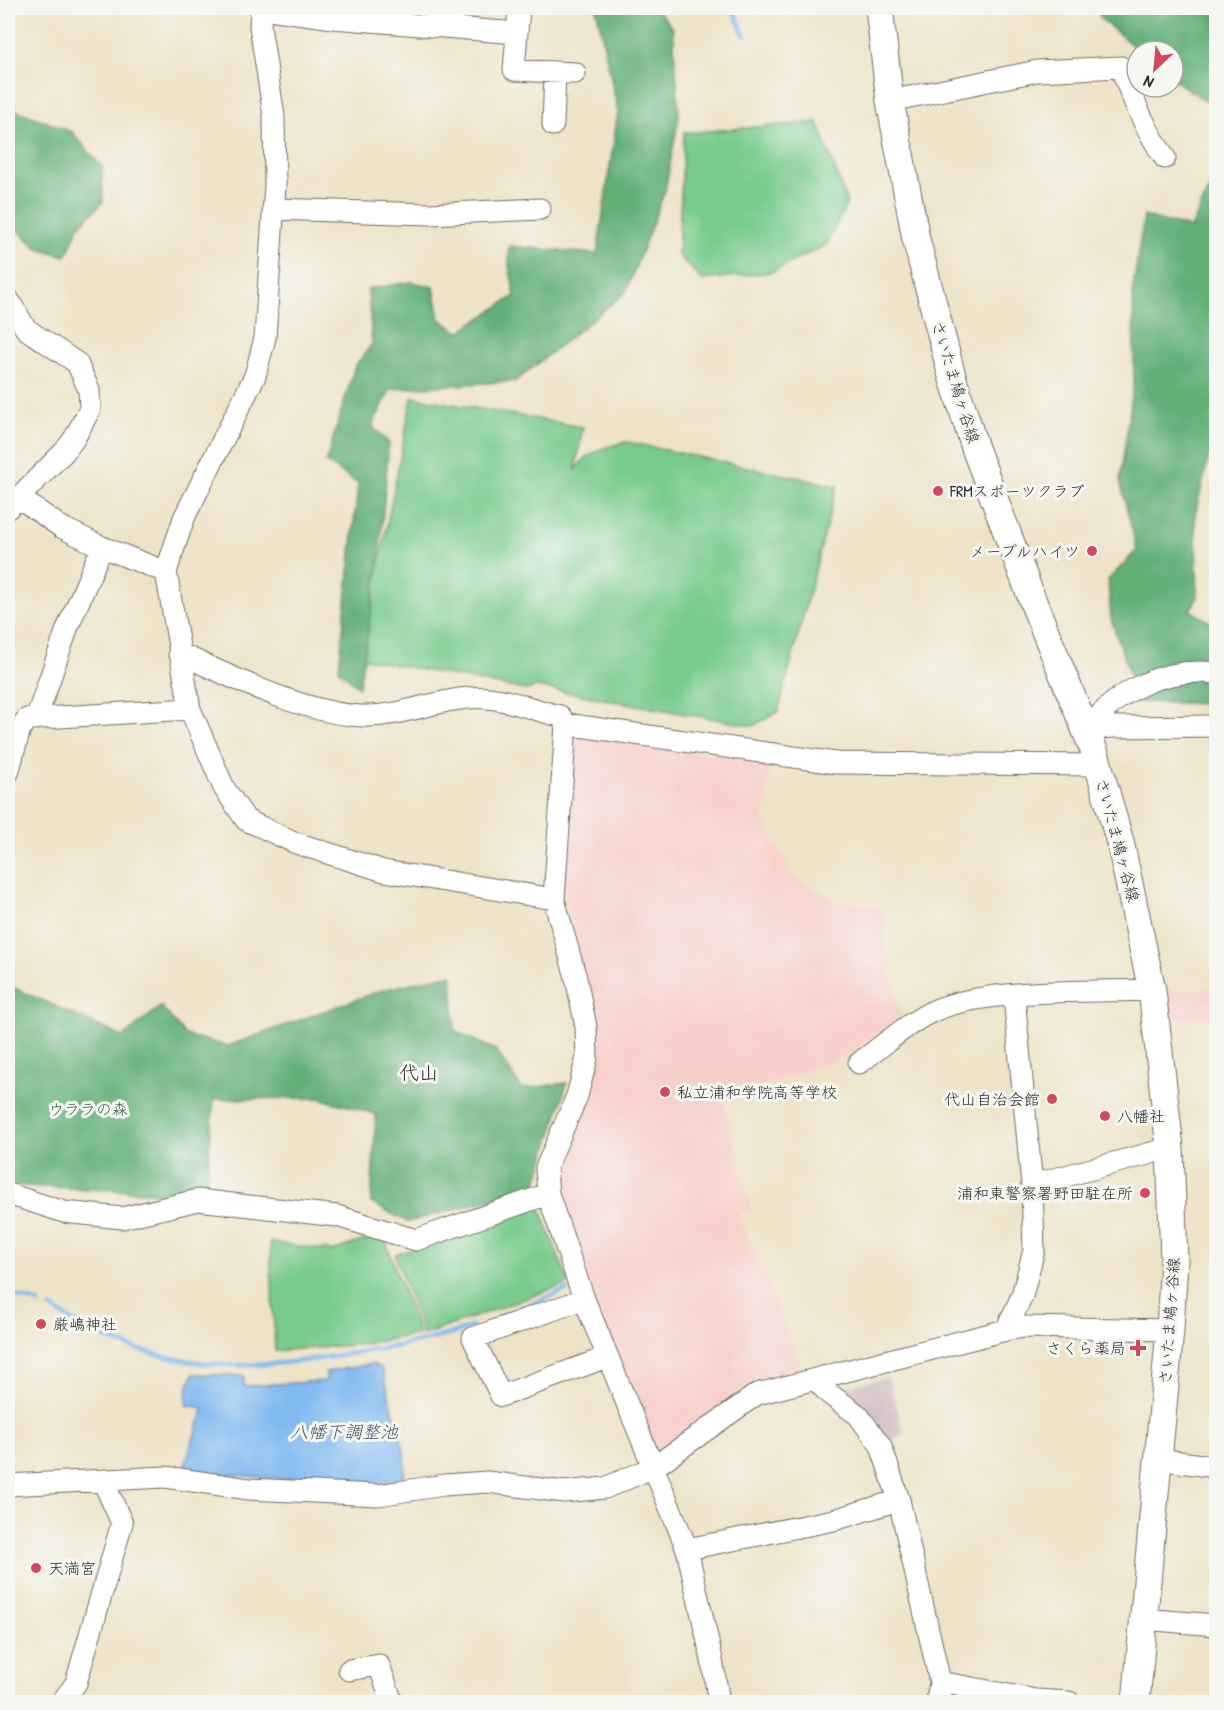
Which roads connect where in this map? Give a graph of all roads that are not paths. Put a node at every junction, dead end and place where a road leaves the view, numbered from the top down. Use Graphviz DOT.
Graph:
graph roads {
  1 [pos="261,8"];
  2 [pos="519,8"];
  3 [pos="879,8"];
  4 [pos="517,33"];
  5 [pos="890,101"];
  6 [pos="554,125"];
  7 [pos="1165,158"];
  8 [pos="273,209"];
  9 [pos="540,209"];
  10 [pos="8,299"];
  11 [pos="13,502"];
  12 [pos="102,547"];
  13 [pos="166,572"];
  14 [pos="179,653"];
  15 [pos="1216,673"];
  16 [pos="190,709"];
  17 [pos="36,719"];
  18 [pos="566,724"];
  19 [pos="1216,726"];
  20 [pos="1087,730"];
  21 [pos="1099,765"];
  22 [pos="8,773"];
  23 [pos="554,899"];
  24 [pos="1152,990"];
  25 [pos="1014,996"];
  26 [pos="859,1063"];
  27 [pos="1170,1148"];
  28 [pos="1032,1185"];
  29 [pos="8,1194"];
  30 [pos="548,1194"];
  31 [pos="580,1289"];
  32 [pos="1006,1330"];
  33 [pos="1170,1330"];
  34 [pos="607,1357"];
  35 [pos="816,1380"];
  36 [pos="1158,1458"];
  37 [pos="654,1467"];
  38 [pos="1216,1467"];
  39 [pos="103,1480"];
  40 [pos="8,1485"];
  41 [pos="899,1500"];
  42 [pos="687,1549"];
  43 [pos="1142,1618"];
  44 [pos="1216,1625"];
  45 [pos="348,1670"];
  46 [pos="938,1692"];
  47 [pos="62,1702"];
  48 [pos="392,1702"];
  49 [pos="719,1702"];
  50 [pos="1069,1702"];
  51 [pos="1136,1702"];
  1 -- 4 [label="street"];
  1 -- 8 [label="street"];
  2 -- 4 [label="street"];
  3 -- 5 [label="main road, さいたま鳩ヶ谷線"];
  4 -- 6 [label="street"];
  5 -- 7 [label="street"];
  5 -- 20 [label="main road, さいたま鳩ヶ谷線"];
  8 -- 9 [label="street"];
  8 -- 13 [label="street"];
  10 -- 11 [label="street"];
  11 -- 12 [label="street"];
  12 -- 13 [label="street"];
  12 -- 17 [label="street"];
  13 -- 14 [label="street"];
  14 -- 16 [label="street"];
  14 -- 18 [label="street"];
  15 -- 20 [label="street"];
  16 -- 17 [label="street"];
  16 -- 23 [label="street"];
  17 -- 22 [label="street"];
  18 -- 21 [label="street"];
  18 -- 23 [label="street"];
  19 -- 20 [label="street"];
  20 -- 21 [label="main road, さいたま鳩ヶ谷線"];
  21 -- 24 [label="main road, さいたま鳩ヶ谷線"];
  23 -- 30 [label="street"];
  24 -- 25 [label="street"];
  24 -- 27 [label="main road, さいたま鳩ヶ谷線"];
  25 -- 26 [label="street"];
  25 -- 28 [label="street"];
  27 -- 28 [label="street"];
  27 -- 33 [label="main road, さいたま鳩ヶ谷線"];
  28 -- 32 [label="street"];
  29 -- 30 [label="street"];
  30 -- 31 [label="street"];
  31 -- 34 [label="street"];
  31 -- 34 [label="street"];
  32 -- 33 [label="street"];
  32 -- 35 [label="street"];
  33 -- 36 [label="main road, さいたま鳩ヶ谷線"];
  34 -- 37 [label="street"];
  35 -- 37 [label="street"];
  35 -- 41 [label="street"];
  36 -- 38 [label="street"];
  36 -- 43 [label="main road, さいたま鳩ヶ谷線"];
  37 -- 39 [label="street"];
  37 -- 42 [label="street"];
  39 -- 40 [label="street"];
  39 -- 47 [label="street"];
  41 -- 42 [label="street"];
  41 -- 46 [label="street"];
  42 -- 49 [label="street"];
  43 -- 44 [label="street"];
  43 -- 51 [label="main road, さいたま鳩ヶ谷線"];
  45 -- 48 [label="street"];
  46 -- 50 [label="street"];
}
